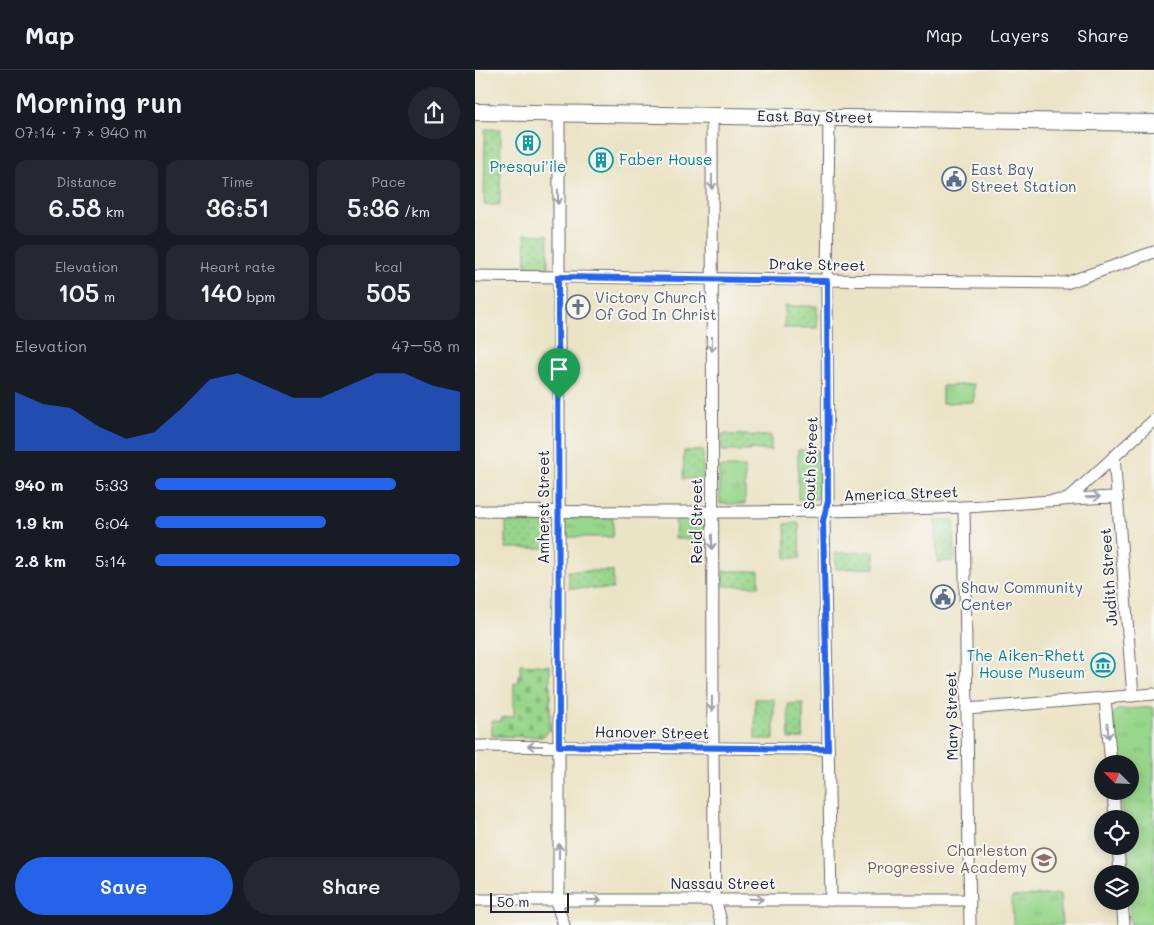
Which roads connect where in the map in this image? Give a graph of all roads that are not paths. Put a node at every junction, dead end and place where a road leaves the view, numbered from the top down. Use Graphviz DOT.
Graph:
graph roads {
  1 [pos="475,112"];
  2 [pos="559,114"];
  3 [pos="712,116"];
  4 [pos="829,117"];
  5 [pos="1154,123"];
  6 [pos="1154,252"];
  7 [pos="475,276"];
  8 [pos="558,277"];
  9 [pos="712,279"];
  10 [pos="827,281"];
  11 [pos="1154,420"];
  12 [pos="1114,456"];
  13 [pos="1117,496"];
  14 [pos="1068,498"];
  15 [pos="964,507"];
  16 [pos="475,511"];
  17 [pos="559,511"];
  18 [pos="826,511"];
  19 [pos="712,512"];
  20 [pos="1154,694"];
  21 [pos="1133,696"];
  22 [pos="1105,698"];
  23 [pos="967,709"];
  24 [pos="475,746"];
  25 [pos="559,746"];
  26 [pos="713,748"];
  27 [pos="828,749"];
  28 [pos="1110,755"];
  29 [pos="715,899"];
  30 [pos="475,900"];
  31 [pos="559,900"];
  32 [pos="831,900"];
  33 [pos="970,900"];
  34 [pos="1123,910"];
  35 [pos="564,925"];
  36 [pos="722,925"];
  37 [pos="970,925"];
  38 [pos="1125,925"];
  1 -- 2 [label="main road, East Bay Street"];
  2 -- 3 [label="main road, East Bay Street"];
  2 -- 8 [label="street, Amherst Street, one-way"];
  3 -- 4 [label="main road, East Bay Street"];
  3 -- 9 [label="street, Reid Street, one-way"];
  4 -- 5 [label="main road, East Bay Street"];
  4 -- 10 [label="street, South Street"];
  6 -- 10 [label="street, Drake Street"];
  7 -- 8 [label="street, Drake Street"];
  8 -- 9 [label="street, Drake Street"];
  8 -- 17 [label="street, Amherst Street"];
  9 -- 10 [label="street, Drake Street"];
  9 -- 19 [label="street, Reid Street, one-way"];
  10 -- 18 [label="street, South Street"];
  11 -- 12 [label="street"];
  12 -- 13 [label="street, Judith Street"];
  12 -- 14 [label="street"];
  14 -- 13 [label="street, America Street, one-way"];
  13 -- 21 [label="street, Judith Street"];
  14 -- 15 [label="street, America Street"];
  15 -- 18 [label="street, America Street"];
  15 -- 23 [label="street, Mary Street"];
  16 -- 17 [label="street, America Street"];
  17 -- 19 [label="street, America Street"];
  17 -- 25 [label="street, Amherst Street"];
  18 -- 19 [label="street, America Street"];
  18 -- 27 [label="street, South Street"];
  19 -- 26 [label="street, Reid Street, one-way"];
  20 -- 21 [label="street"];
  21 -- 22 [label="street"];
  22 -- 23 [label="street"];
  22 -- 28 [label="street, one-way"];
  23 -- 33 [label="street, Mary Street"];
  25 -- 24 [label="street, Hanover Street, one-way"];
  25 -- 26 [label="street, Hanover Street"];
  31 -- 25 [label="street, Amherst Street, one-way"];
  26 -- 27 [label="street, Hanover Street"];
  26 -- 29 [label="street, Reid Street"];
  27 -- 32 [label="street, South Street"];
  31 -- 29 [label="street, Nassau Street, one-way"];
  29 -- 32 [label="street, Nassau Street, one-way"];
  29 -- 36 [label="street, Reid Street"];
  30 -- 31 [label="street, Nassau Street"];
  31 -- 35 [label="street, Amherst Street"];
  32 -- 33 [label="street, Nassau Street"];
  33 -- 37 [label="street, Mary Street"];
  34 -- 38 [label="street"];
}
